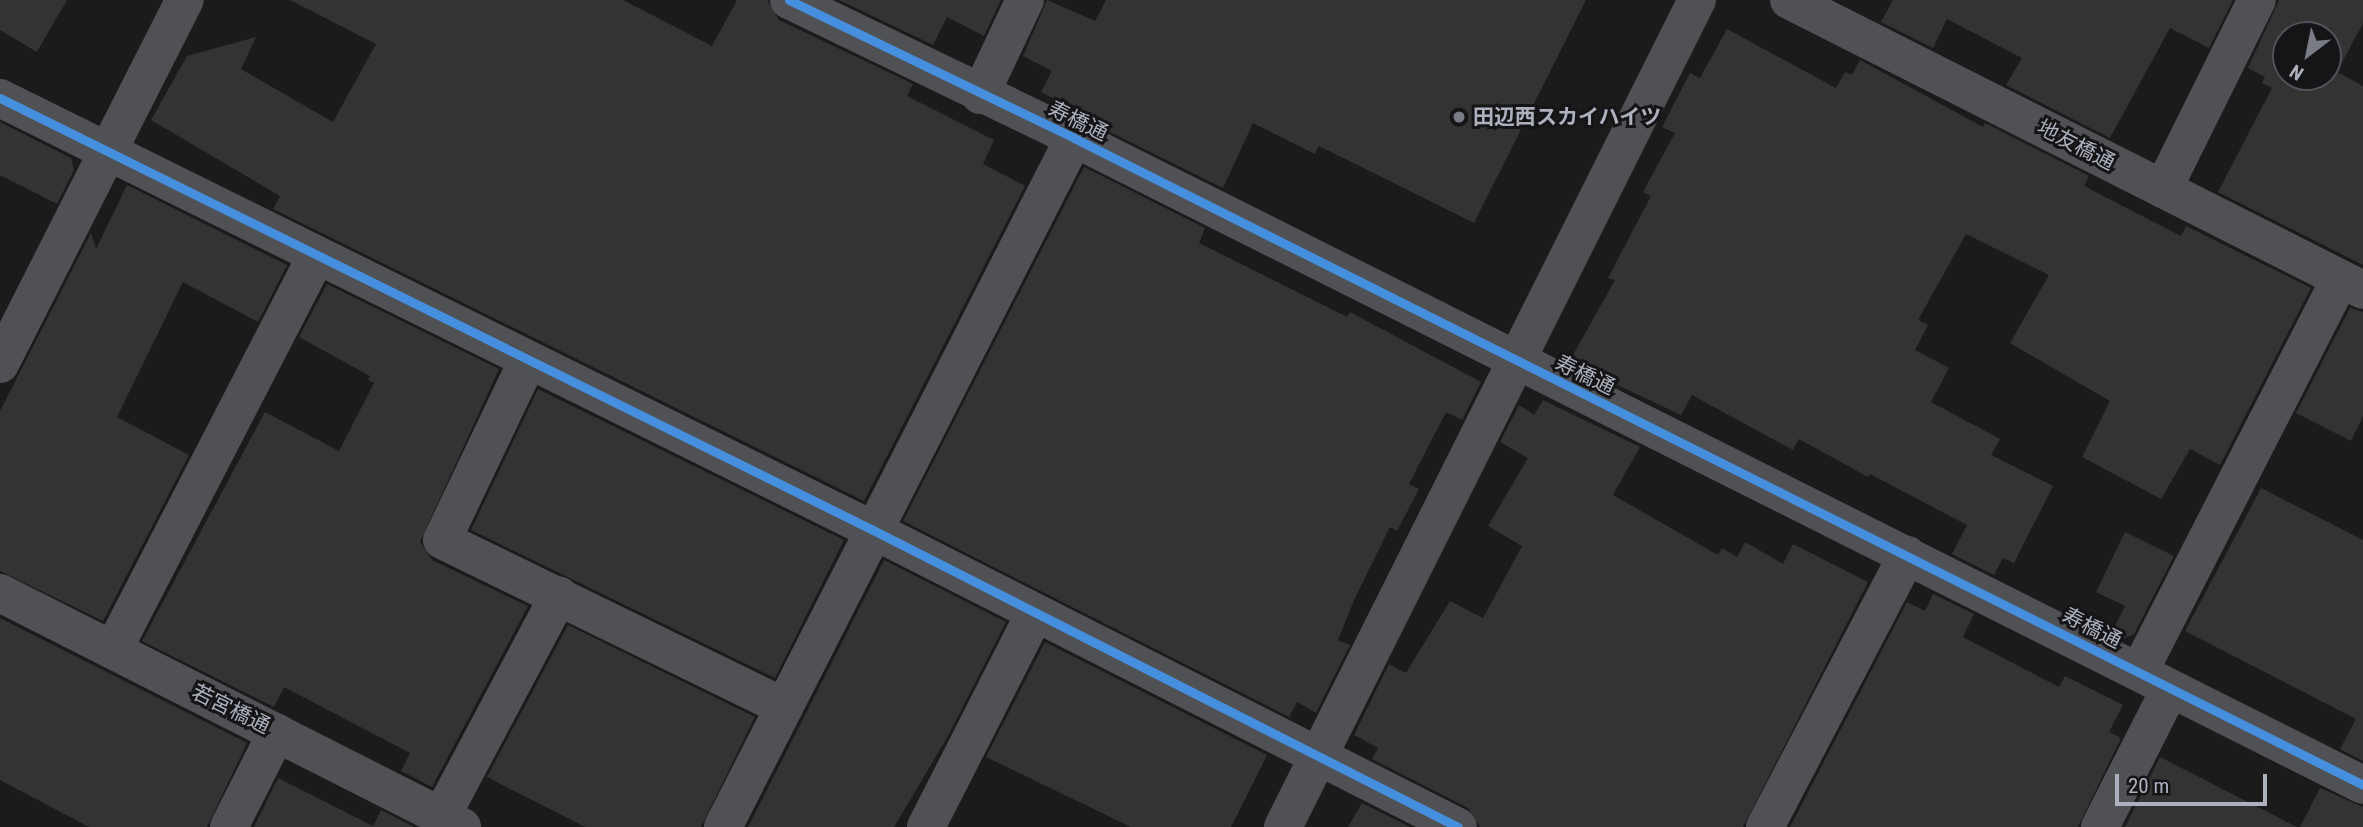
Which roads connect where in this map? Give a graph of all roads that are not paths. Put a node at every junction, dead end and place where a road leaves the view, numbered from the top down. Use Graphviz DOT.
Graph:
graph roads {
  1 [pos="185,0"];
  2 [pos="789,0"];
  3 [pos="1024,0"];
  4 [pos="1697,0"];
  5 [pos="1789,0"];
  6 [pos="2257,0"];
  7 [pos="980,95"];
  8 [pos="0,98"];
  9 [pos="1074,138"];
  10 [pos="107,151"];
  11 [pos="2163,189"];
  12 [pos="316,257"];
  13 [pos="2351,285"];
  14 [pos="1513,359"];
  15 [pos="528,360"];
  16 [pos="0,364"];
  17 [pos="873,530"];
  18 [pos="1907,555"];
  19 [pos="0,593"];
  20 [pos="559,595"];
  21 [pos="1035,613"];
  22 [pos="113,650"];
  23 [pos="2155,680"];
  24 [pos="785,707"];
  25 [pos="277,732"];
  26 [pos="1318,757"];
  27 [pos="2363,785"];
  28 [pos="452,822"];
  29 [pos="229,827"];
  30 [pos="723,827"];
  31 [pos="926,827"];
  32 [pos="1283,827"];
  33 [pos="1458,827"];
  34 [pos="1765,827"];
  35 [pos="2101,827"];
  1 -- 10 [label="street"];
  2 -- 7 [label="street, 寿橋通"];
  3 -- 7 [label="street"];
  4 -- 14 [label="street"];
  5 -- 11 [label="street, 地友橋通"];
  6 -- 11 [label="street"];
  7 -- 9 [label="street, 寿橋通"];
  8 -- 10 [label="street"];
  9 -- 14 [label="street, 寿橋通"];
  9 -- 17 [label="street"];
  10 -- 12 [label="street"];
  10 -- 16 [label="street"];
  11 -- 13 [label="street, 地友橋通"];
  12 -- 15 [label="street"];
  12 -- 22 [label="street"];
  13 -- 23 [label="street"];
  14 -- 18 [label="street, 寿橋通"];
  14 -- 26 [label="street"];
  15 -- 17 [label="street"];
  15 -- 20 [label="street"];
  17 -- 21 [label="street"];
  17 -- 24 [label="street"];
  18 -- 23 [label="street, 寿橋通"];
  18 -- 34 [label="street"];
  19 -- 22 [label="street, 若宮橋通"];
  20 -- 24 [label="street"];
  20 -- 28 [label="street"];
  21 -- 26 [label="street"];
  21 -- 31 [label="street"];
  22 -- 25 [label="street, 若宮橋通"];
  23 -- 27 [label="street, 寿橋通"];
  23 -- 35 [label="street"];
  24 -- 30 [label="street"];
  25 -- 28 [label="street, 若宮橋通"];
  25 -- 29 [label="street"];
  26 -- 32 [label="street"];
  26 -- 33 [label="street"];
}
